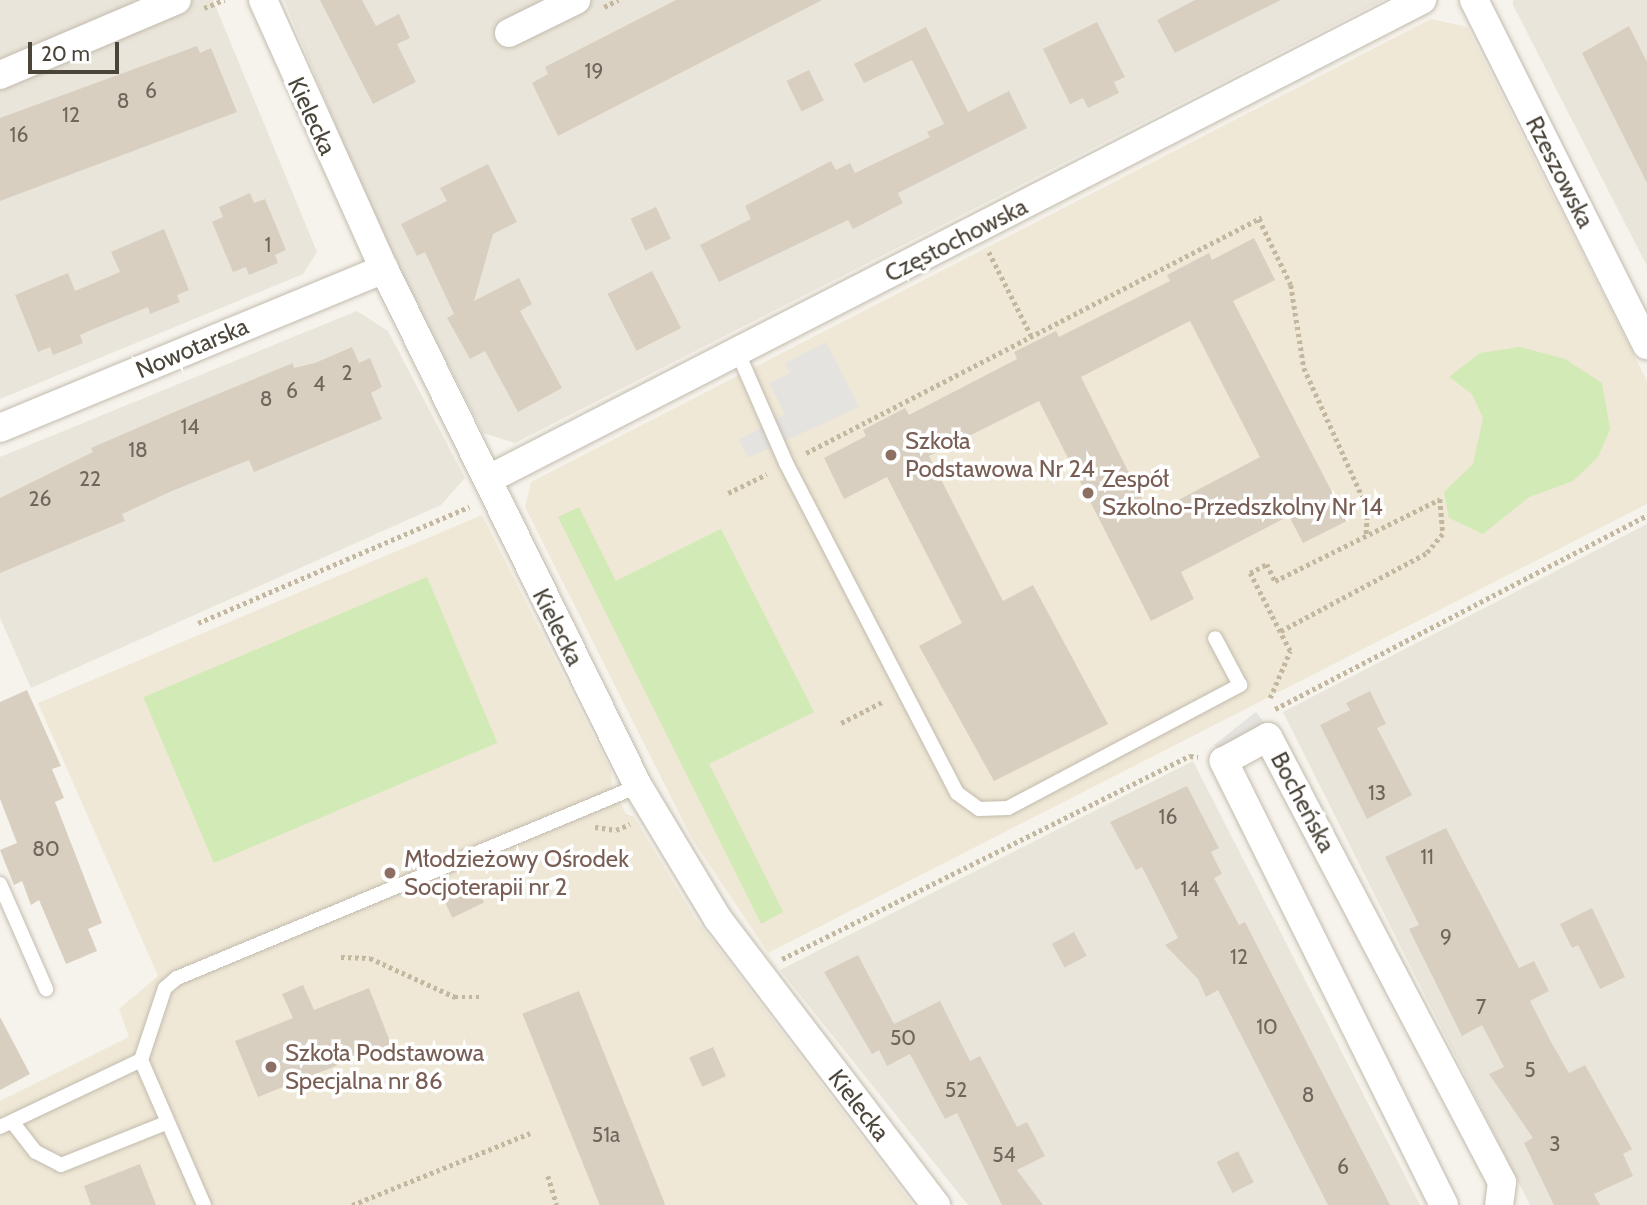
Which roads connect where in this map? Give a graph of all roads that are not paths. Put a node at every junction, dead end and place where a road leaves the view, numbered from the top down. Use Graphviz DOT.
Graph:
graph roads {
  1 [pos="177,0"];
  2 [pos="263,0"];
  3 [pos="1422,0"];
  4 [pos="1474,0"];
  5 [pos="569,2"];
  6 [pos="509,33"];
  7 [pos="0,75"];
  8 [pos="384,269"];
  9 [pos="1647,345"];
  10 [pos="738,353"];
  11 [pos="0,428"];
  12 [pos="492,487"];
  13 [pos="1215,638"];
  14 [pos="638,786"];
  15 [pos="0,884"];
  16 [pos="46,989"];
  17 [pos="141,1060"];
  18 [pos="166,1123"];
  19 [pos="6,1125"];
  20 [pos="204,1205"];
  21 [pos="936,1205"];
  22 [pos="1444,1205"];
  23 [pos="1499,1205"];
  1 -- 7 [label="street"];
  2 -- 8 [label="street, Kielecka"];
  3 -- 10 [label="street, Częstochowska"];
  4 -- 9 [label="street, Rzeszowska"];
  5 -- 6 [label="street"];
  8 -- 11 [label="street, Nowotarska"];
  8 -- 12 [label="street, Kielecka"];
  10 -- 12 [label="street, Częstochowska"];
  10 -- 13 [label="lane"];
  12 -- 14 [label="street, Kielecka"];
  14 -- 17 [label="lane"];
  14 -- 21 [label="street, Kielecka"];
  15 -- 16 [label="lane"];
  17 -- 18 [label="lane"];
  17 -- 19 [label="lane"];
  18 -- 19 [label="lane"];
  18 -- 20 [label="lane"];
  22 -- 23 [label="street, Bocheńska"];
}
